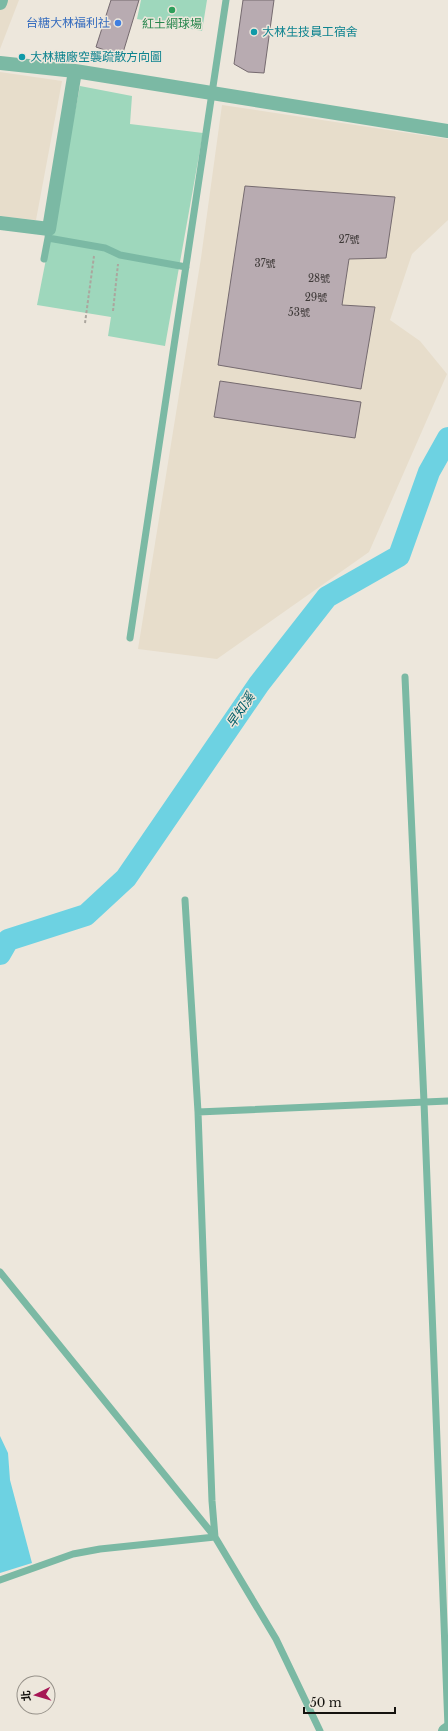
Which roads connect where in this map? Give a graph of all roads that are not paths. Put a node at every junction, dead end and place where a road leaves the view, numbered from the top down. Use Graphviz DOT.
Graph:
graph roads {
  1 [pos="2,0"];
  2 [pos="226,0"];
  3 [pos="0,3"];
  4 [pos="0,63"];
  5 [pos="75,71"];
  6 [pos="212,93"];
  7 [pos="448,131"];
  8 [pos="0,223"];
  9 [pos="49,234"];
  10 [pos="44,259"];
  11 [pos="186,267"];
  12 [pos="130,638"];
  13 [pos="405,677"];
  14 [pos="185,900"];
  15 [pos="424,1102"];
  16 [pos="448,1102"];
  17 [pos="198,1112"];
  18 [pos="0,1272"];
  19 [pos="215,1537"];
  20 [pos="0,1580"];
  21 [pos="448,1728"];
  22 [pos="320,1731"];
  23 [pos="445,1731"];
  1 -- 3 [label="street"];
  2 -- 6 [label="lane"];
  4 -- 5 [label="street"];
  5 -- 6 [label="street"];
  5 -- 9 [label="street"];
  6 -- 7 [label="street"];
  6 -- 11 [label="lane"];
  8 -- 9 [label="street"];
  9 -- 10 [label="lane"];
  9 -- 11 [label="lane"];
  11 -- 12 [label="lane"];
  13 -- 15 [label="lane"];
  14 -- 17 [label="lane"];
  15 -- 16 [label="lane"];
  15 -- 17 [label="lane"];
  15 -- 21 [label="lane"];
  17 -- 19 [label="lane"];
  18 -- 19 [label="lane"];
  19 -- 20 [label="lane"];
  19 -- 22 [label="lane"];
  21 -- 23 [label="street"];
}
